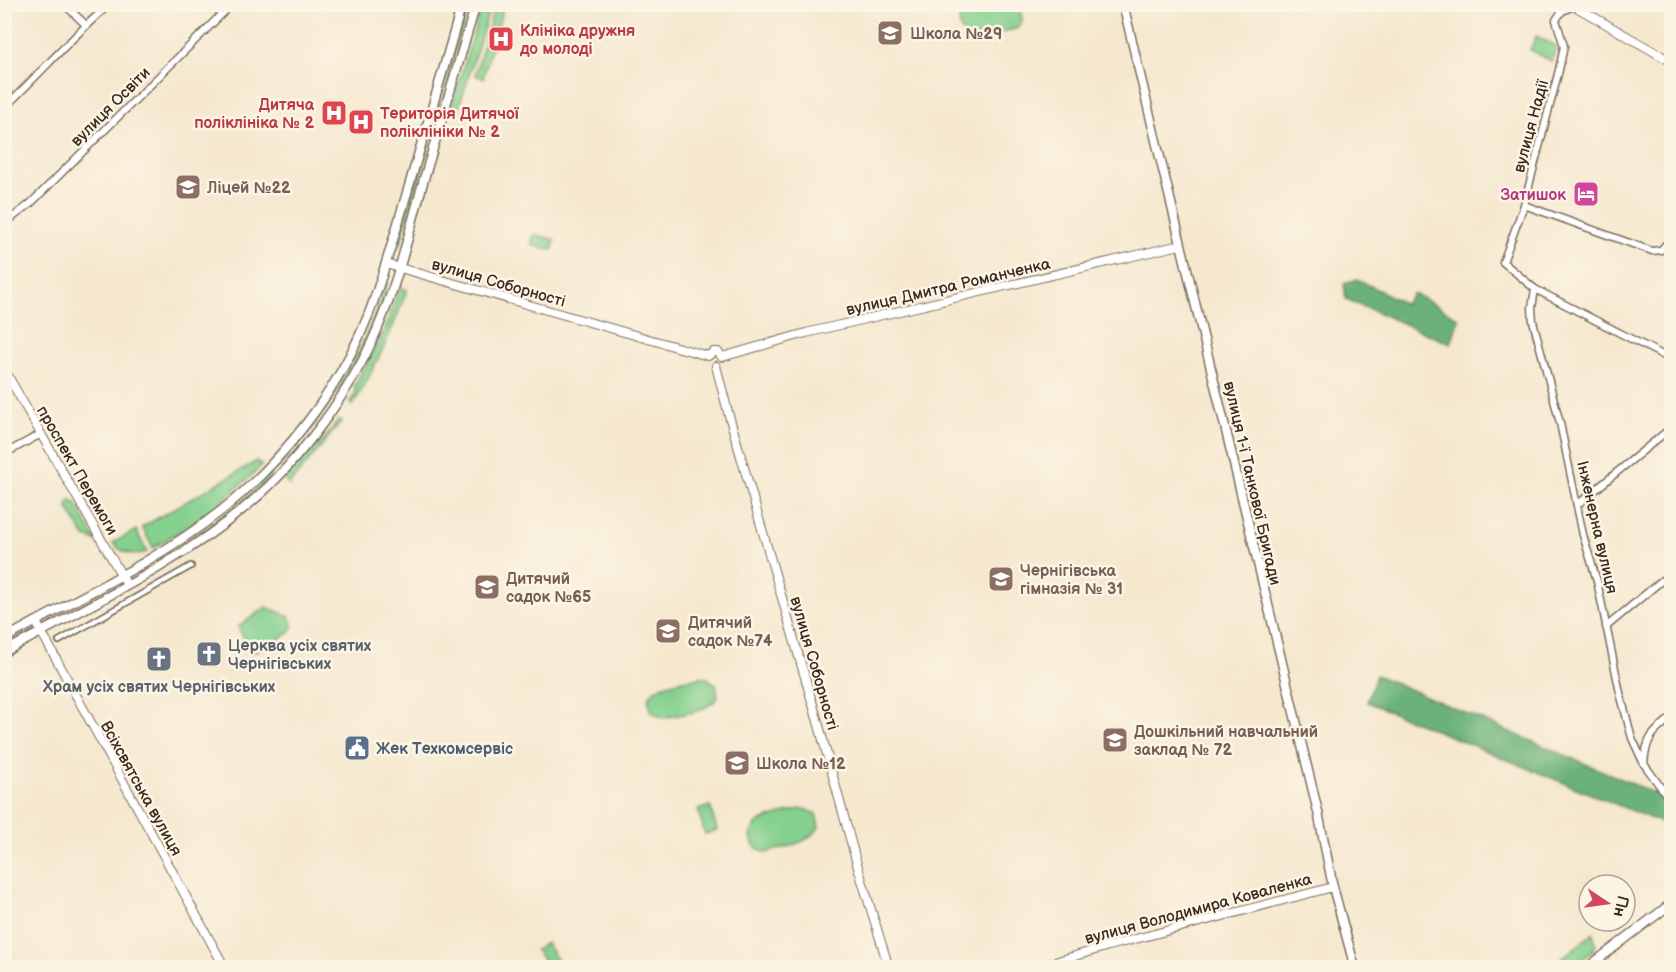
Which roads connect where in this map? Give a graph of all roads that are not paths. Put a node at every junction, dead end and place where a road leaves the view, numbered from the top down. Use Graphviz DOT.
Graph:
graph roads {
  1 [pos="64,4"];
  2 [pos="110,4"];
  3 [pos="232,4"];
  4 [pos="462,4"];
  5 [pos="476,4"];
  6 [pos="1123,4"];
  7 [pos="1574,5"];
  8 [pos="86,25"];
  9 [pos="1671,62"];
  10 [pos="4,108"];
  11 [pos="1524,205"];
  12 [pos="4,224"];
  13 [pos="1671,231"];
  14 [pos="1180,245"];
  15 [pos="386,264"];
  16 [pos="399,267"];
  17 [pos="1535,289"];
  18 [pos="708,356"];
  19 [pos="722,357"];
  20 [pos="1671,360"];
  21 [pos="716,366"];
  22 [pos="4,369"];
  23 [pos="1671,427"];
  24 [pos="41,434"];
  25 [pos="4,454"];
  26 [pos="1577,505"];
  27 [pos="191,566"];
  28 [pos="1671,572"];
  29 [pos="121,574"];
  30 [pos="127,585"];
  31 [pos="36,622"];
  32 [pos="1606,627"];
  33 [pos="41,632"];
  34 [pos="4,639"];
  35 [pos="59,641"];
  36 [pos="4,652"];
  37 [pos="1671,717"];
  38 [pos="1644,764"];
  39 [pos="1671,803"];
  40 [pos="1334,887"];
  41 [pos="1671,903"];
  42 [pos="225,968"];
  43 [pos="889,968"];
  44 [pos="1035,968"];
  45 [pos="1355,968"];
  46 [pos="1587,968"];
  1 -- 8 [label="street"];
  2 -- 8 [label="street"];
  3 -- 12 [label="street, вулиця Освіти"];
  4 -- 15 [label="main road"];
  5 -- 16 [label="main road"];
  6 -- 14 [label="main road, вулиця 1-ї Танкової Бригади"];
  7 -- 9 [label="street"];
  7 -- 11 [label="street, вулиця Надії"];
  8 -- 10 [label="street"];
  11 -- 13 [label="street"];
  11 -- 17 [label="street, вулиця Надії"];
  14 -- 19 [label="street, вулиця Дмитра Романченка"];
  14 -- 40 [label="main road, вулиця 1-ї Танкової Бригади"];
  15 -- 16 [label="street, вулиця Соборності"];
  15 -- 29 [label="main road"];
  16 -- 18 [label="street, вулиця Соборності"];
  16 -- 30 [label="main road"];
  17 -- 20 [label="street"];
  17 -- 26 [label="street, Інженерна вулиця"];
  18 -- 19 [label="street, вулиця Соборності"];
  18 -- 21 [label="street, вулиця Соборності"];
  19 -- 21 [label="street"];
  21 -- 43 [label="street, вулиця Соборності"];
  22 -- 24 [label="street, проспект Перемоги"];
  23 -- 26 [label="street"];
  24 -- 25 [label="street"];
  24 -- 29 [label="street, проспект Перемоги"];
  26 -- 32 [label="street, Інженерна вулиця"];
  27 -- 35 [label="street"];
  28 -- 32 [label="street"];
  29 -- 30 [label="street, проспект Перемоги"];
  29 -- 31 [label="main road"];
  30 -- 33 [label="main road"];
  31 -- 33 [label="street, Всіхсвятська вулиця"];
  31 -- 34 [label="main road"];
  32 -- 38 [label="street, Інженерна вулиця"];
  33 -- 36 [label="main road"];
  33 -- 42 [label="street, Всіхсвятська вулиця"];
  37 -- 38 [label="street"];
  38 -- 39 [label="street, Інженерна вулиця"];
  40 -- 44 [label="street, вулиця Володимира Коваленка"];
  40 -- 45 [label="main road, вулиця 1-ї Танкової Бригади"];
  41 -- 46 [label="main road"];
}
